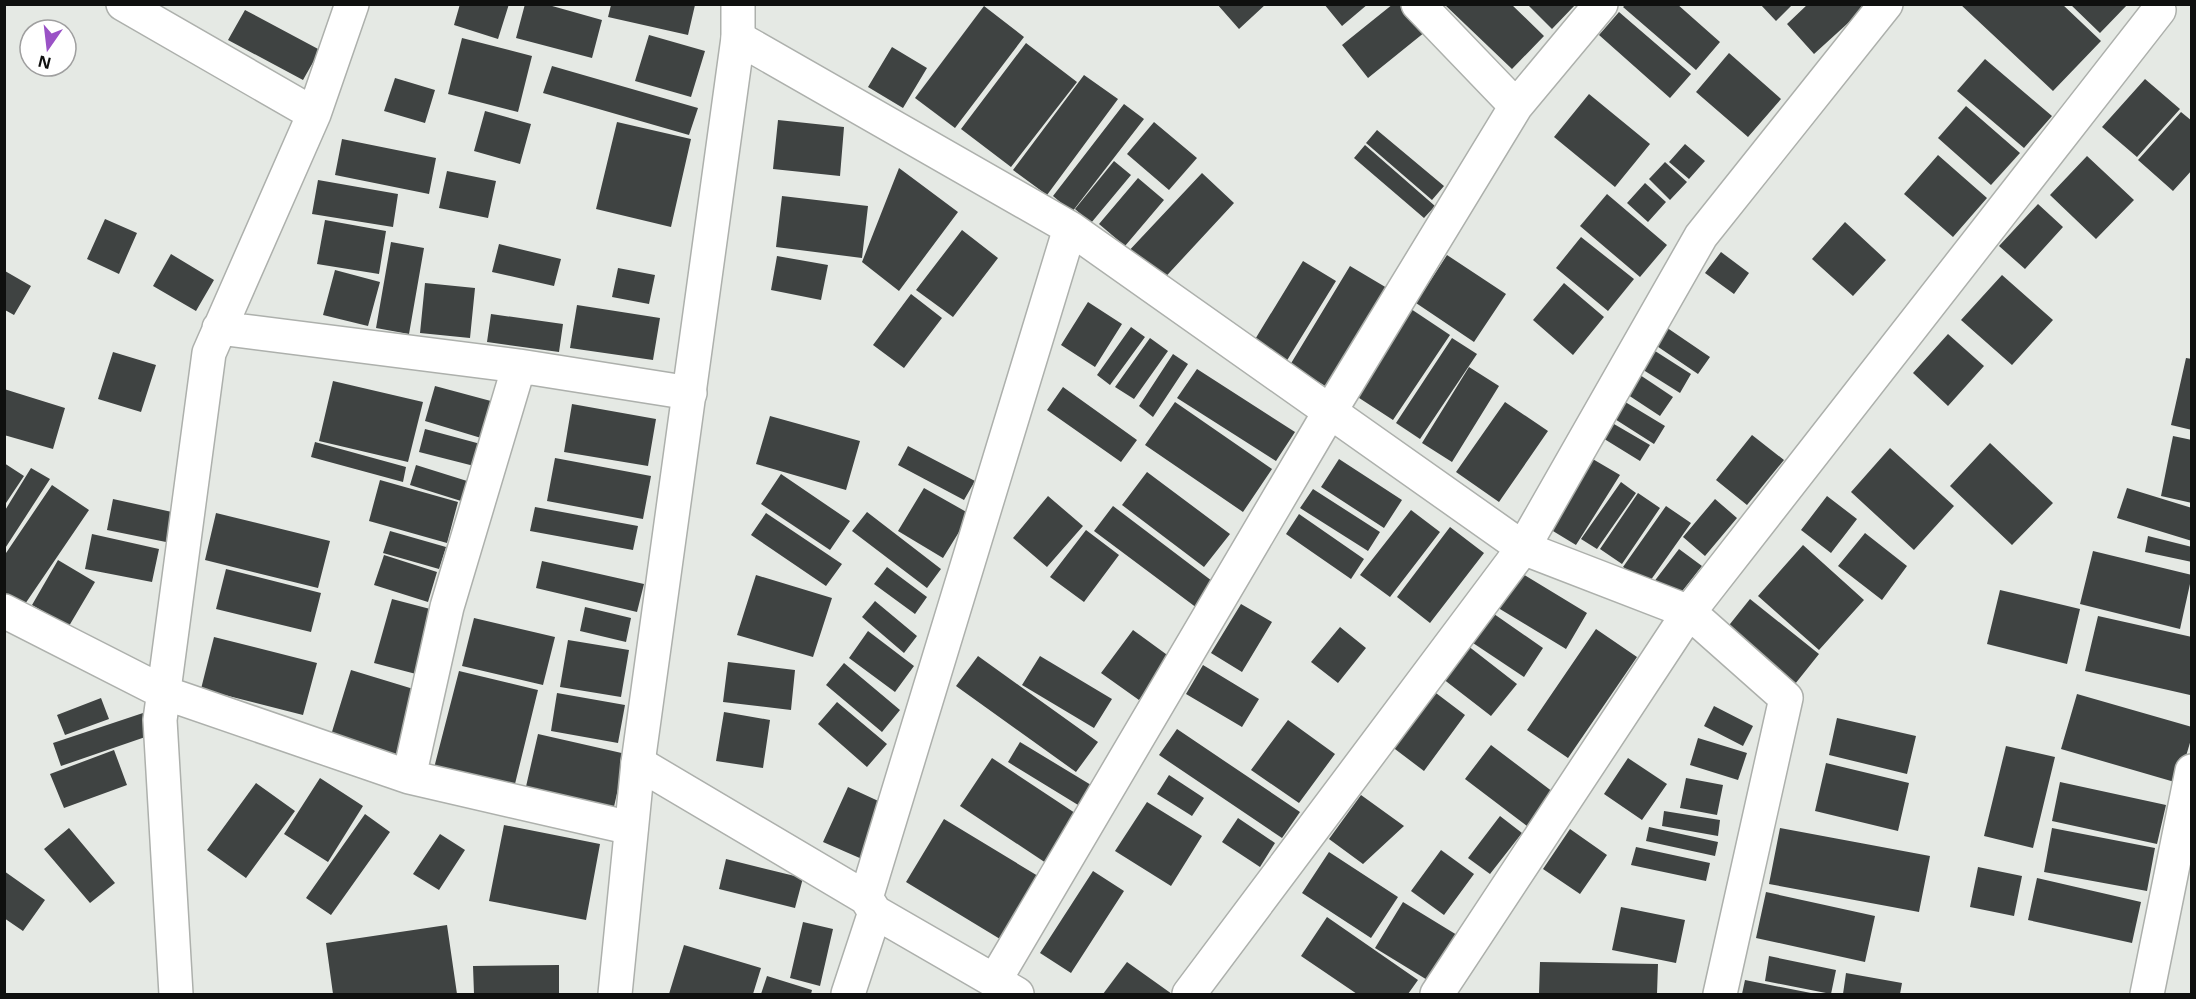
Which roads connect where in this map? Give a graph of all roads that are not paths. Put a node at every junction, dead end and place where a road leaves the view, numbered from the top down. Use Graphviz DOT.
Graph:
graph roads {
  1 [pos="123,4"];
  2 [pos="352,4"];
  3 [pos="738,4"];
  4 [pos="1418,4"];
  5 [pos="1601,4"];
  6 [pos="1886,4"];
  7 [pos="2158,10"];
  8 [pos="738,38"];
  9 [pos="1516,106"];
  10 [pos="314,114"];
  11 [pos="1070,228"];
  12 [pos="219,328"];
  13 [pos="519,366"];
  14 [pos="690,393"];
  15 [pos="1329,412"];
  16 [pos="1522,548"];
  17 [pos="4,611"];
  18 [pos="1689,612"];
  19 [pos="165,693"];
  20 [pos="638,763"];
  21 [pos="2192,771"];
  22 [pos="409,777"];
  23 [pos="631,828"];
  24 [pos="871,905"];
  25 [pos="1006,987"];
  26 [pos="176,994"];
  27 [pos="615,994"];
  28 [pos="848,994"];
  29 [pos="1189,994"];
  30 [pos="1437,994"];
  31 [pos="1720,994"];
  32 [pos="2147,994"];
  1 -- 10 [label="street"];
  2 -- 10 [label="street"];
  3 -- 8 [label="street"];
  4 -- 9 [label="street"];
  5 -- 9 [label="street"];
  6 -- 16 [label="street"];
  7 -- 18 [label="street"];
  8 -- 11 [label="street"];
  8 -- 14 [label="street"];
  9 -- 15 [label="street"];
  10 -- 12 [label="street"];
  11 -- 15 [label="street"];
  11 -- 24 [label="street"];
  12 -- 13 [label="street"];
  12 -- 19 [label="street"];
  13 -- 14 [label="street"];
  13 -- 22 [label="street"];
  14 -- 20 [label="street"];
  15 -- 16 [label="street"];
  15 -- 25 [label="street"];
  16 -- 18 [label="street"];
  16 -- 29 [label="street"];
  17 -- 19 [label="street"];
  18 -- 30 [label="street"];
  18 -- 31 [label="street"];
  19 -- 22 [label="street"];
  19 -- 26 [label="street"];
  20 -- 23 [label="street"];
  20 -- 24 [label="street"];
  21 -- 32 [label="street"];
  22 -- 23 [label="street"];
  23 -- 27 [label="street"];
  24 -- 25 [label="street"];
  24 -- 28 [label="street"];
}
